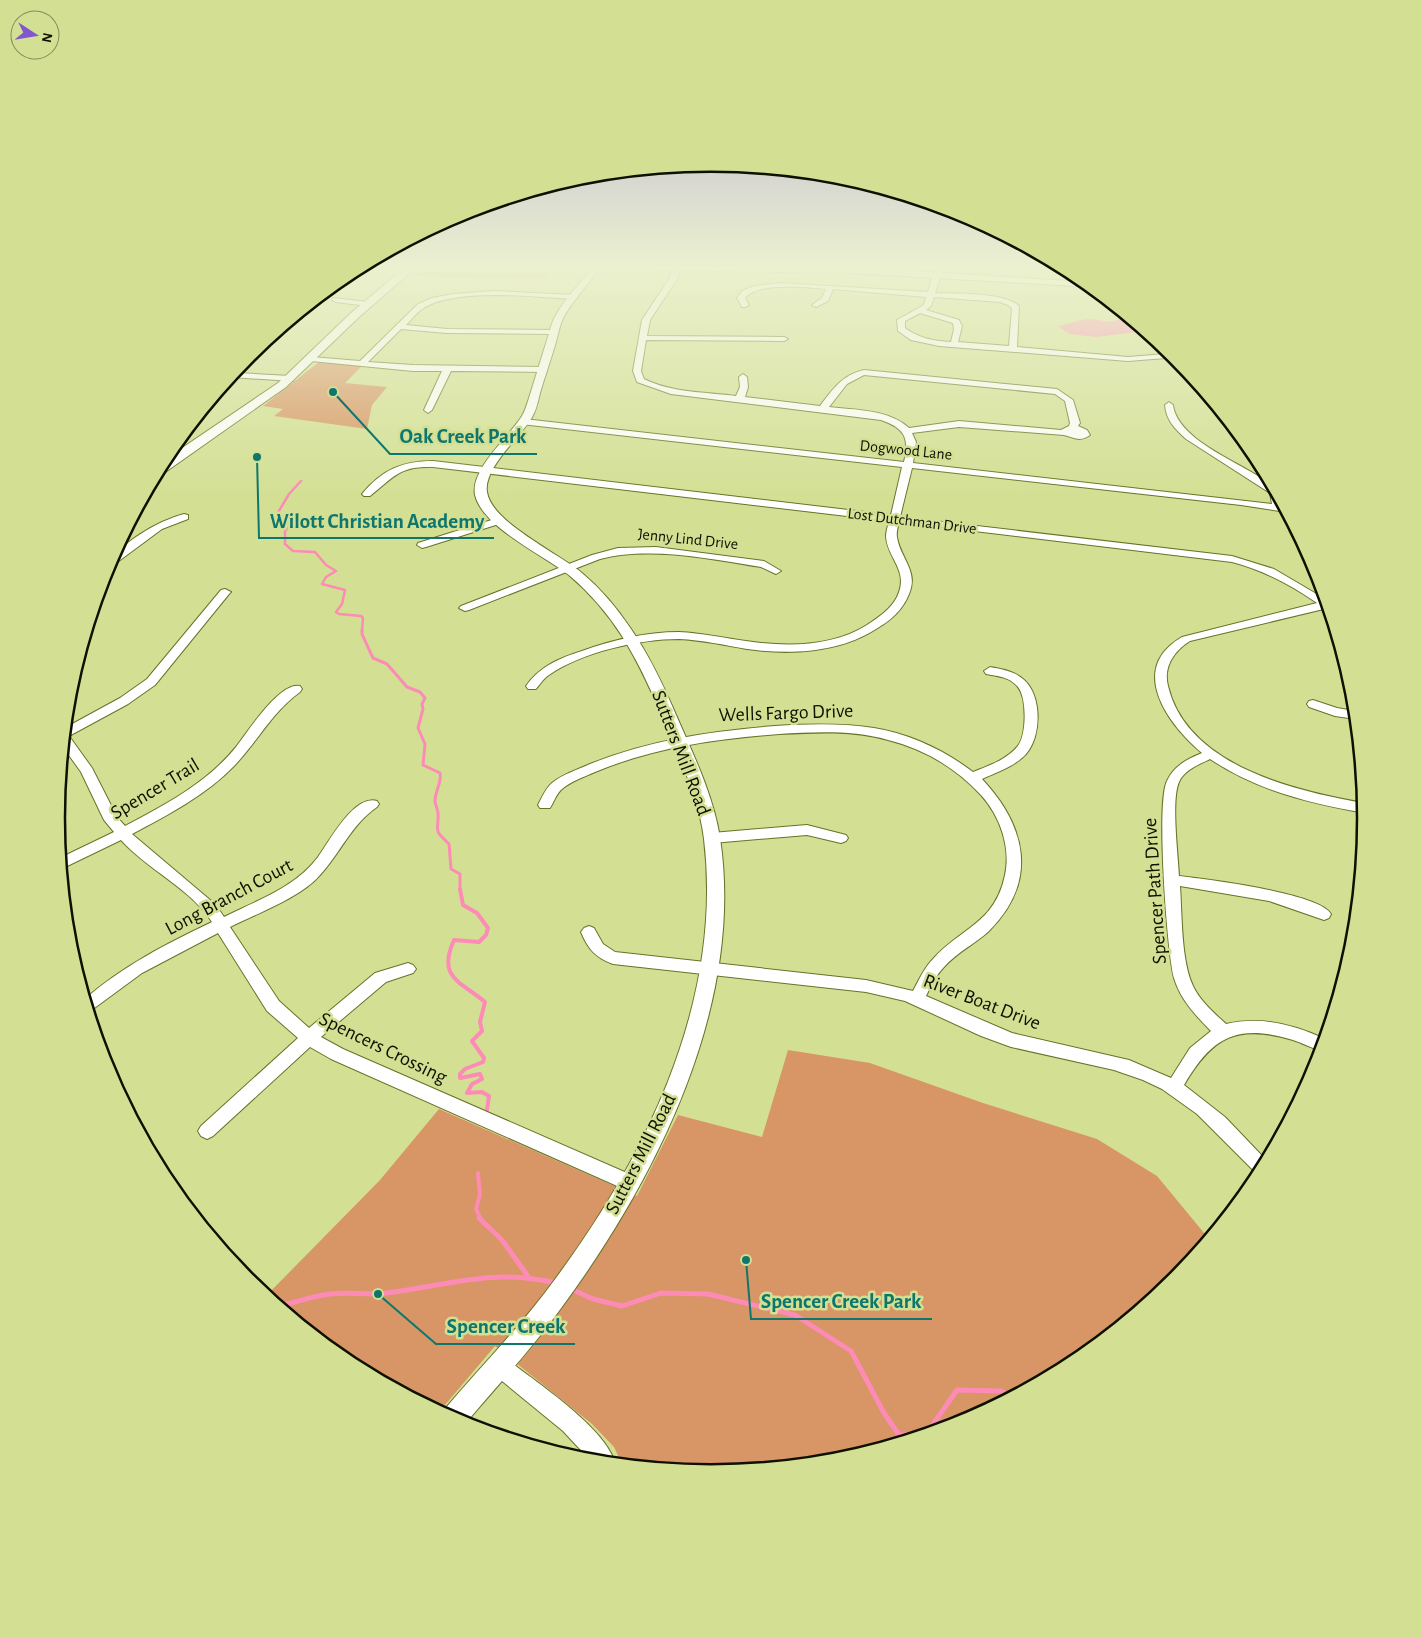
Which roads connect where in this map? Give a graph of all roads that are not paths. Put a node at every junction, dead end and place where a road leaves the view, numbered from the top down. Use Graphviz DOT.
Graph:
graph roads {
  1 [pos="329,341"];
  2 [pos="385,341"];
  3 [pos="551,341"];
  4 [pos="641,341"];
  5 [pos="924,341"];
  6 [pos="1014,341"];
  7 [pos="954,344"];
  8 [pos="1013,349"];
  9 [pos="1162,356"];
  10 [pos="310,359"];
  11 [pos="361,364"];
  12 [pos="447,370"];
  13 [pos="543,370"];
  14 [pos="241,376"];
  15 [pos="743,377"];
  16 [pos="286,382"];
  17 [pos="740,398"];
  18 [pos="1169,405"];
  19 [pos="823,408"];
  20 [pos="428,410"];
  21 [pos="524,422"];
  22 [pos="907,431"];
  23 [pos="175,459"];
  24 [pos="908,465"];
  25 [pos="487,470"];
  26 [pos="1263,485"];
  27 [pos="367,494"];
  28 [pos="1276,507"];
  29 [pos="184,517"];
  30 [pos="894,519"];
  31 [pos="498,521"];
  32 [pos="422,546"];
  33 [pos="122,553"];
  34 [pos="568,568"];
  35 [pos="776,571"];
  36 [pos="225,592"];
  37 [pos="1319,599"];
  38 [pos="1321,606"];
  39 [pos="465,608"];
  40 [pos="634,641"];
  41 [pos="990,671"];
  42 [pos="532,686"];
  43 [pos="296,689"];
  44 [pos="1312,704"];
  45 [pos="1348,714"];
  46 [pos="72,729"];
  47 [pos="680,741"];
  48 [pos="69,747"];
  49 [pos="1211,754"];
  50 [pos="973,778"];
  51 [pos="372,804"];
  52 [pos="545,805"];
  53 [pos="1357,807"];
  54 [pos="121,833"];
  55 [pos="712,838"];
  56 [pos="841,838"];
  57 [pos="66,861"];
  58 [pos="1173,880"];
  59 [pos="1324,914"];
  60 [pos="222,924"];
  61 [pos="589,932"];
  62 [pos="408,969"];
  63 [pos="709,969"];
  64 [pos="917,1000"];
  65 [pos="92,1001"];
  66 [pos="1223,1032"];
  67 [pos="309,1038"];
  68 [pos="1317,1042"];
  69 [pos="1174,1088"];
  70 [pos="207,1131"];
  71 [pos="1257,1163"];
  72 [pos="630,1184"];
  73 [pos="542,1315"];
  74 [pos="498,1365"];
  75 [pos="458,1413"];
  76 [pos="600,1454"];
  1 -- 10 [label="main road"];
  2 -- 11 [label="street"];
  3 -- 13 [label="street, Sutters Mill Road"];
  4 -- 17 [label="street"];
  5 -- 7 [label="street"];
  6 -- 8 [label="street"];
  7 -- 8 [label="street"];
  8 -- 9 [label="street"];
  10 -- 11 [label="street"];
  10 -- 16 [label="main road"];
  11 -- 12 [label="street"];
  12 -- 13 [label="street"];
  12 -- 20 [label="street"];
  13 -- 21 [label="street, Sutters Mill Road"];
  14 -- 16 [label="street"];
  15 -- 17 [label="street"];
  16 -- 23 [label="main road"];
  17 -- 19 [label="street"];
  18 -- 26 [label="street"];
  19 -- 22 [label="street"];
  19 -- 22 [label="street"];
  21 -- 24 [label="street, Dogwood Lane"];
  21 -- 25 [label="street, Sutters Mill Road"];
  22 -- 24 [label="street"];
  24 -- 28 [label="street, Dogwood Lane"];
  24 -- 30 [label="street"];
  25 -- 27 [label="street, Lost Dutchman Drive"];
  25 -- 30 [label="street, Lost Dutchman Drive"];
  25 -- 31 [label="street, Sutters Mill Road"];
  29 -- 33 [label="street"];
  30 -- 37 [label="street, Lost Dutchman Drive"];
  30 -- 40 [label="street"];
  31 -- 32 [label="street"];
  31 -- 34 [label="street, Sutters Mill Road"];
  34 -- 35 [label="street, Jenny Lind Drive"];
  34 -- 39 [label="street, Jenny Lind Drive"];
  34 -- 40 [label="street, Sutters Mill Road"];
  36 -- 46 [label="street"];
  38 -- 49 [label="street"];
  40 -- 42 [label="street"];
  40 -- 47 [label="street, Sutters Mill Road"];
  41 -- 50 [label="street"];
  43 -- 54 [label="street, Spencer Trail"];
  44 -- 45 [label="street"];
  47 -- 50 [label="street, Wells Fargo Drive"];
  47 -- 52 [label="street, Wells Fargo Drive"];
  47 -- 55 [label="street, Sutters Mill Road"];
  48 -- 54 [label="street, Spencers Crossing"];
  49 -- 53 [label="street"];
  49 -- 58 [label="street, Spencer Path Drive"];
  50 -- 64 [label="street, Wells Fargo Drive"];
  51 -- 60 [label="street, Long Branch Court"];
  54 -- 57 [label="street, Spencer Trail"];
  54 -- 60 [label="street, Spencers Crossing"];
  55 -- 56 [label="street"];
  55 -- 63 [label="street, Sutters Mill Road"];
  58 -- 59 [label="street"];
  58 -- 66 [label="street, Spencer Path Drive"];
  60 -- 65 [label="street, Long Branch Court"];
  60 -- 67 [label="street, Spencers Crossing"];
  61 -- 63 [label="street, River Boat Drive"];
  62 -- 67 [label="street"];
  63 -- 64 [label="street, River Boat Drive"];
  63 -- 72 [label="street, Sutters Mill Road"];
  64 -- 69 [label="street, River Boat Drive"];
  66 -- 68 [label="street"];
  66 -- 69 [label="street"];
  67 -- 70 [label="street"];
  67 -- 72 [label="street, Spencers Crossing"];
  69 -- 71 [label="street, River Boat Drive"];
  72 -- 73 [label="street, Sutters Mill Road"];
  73 -- 74 [label="street, Sutters Mill Road"];
  74 -- 75 [label="street, Sutters Mill Road"];
  74 -- 76 [label="street"];
}
